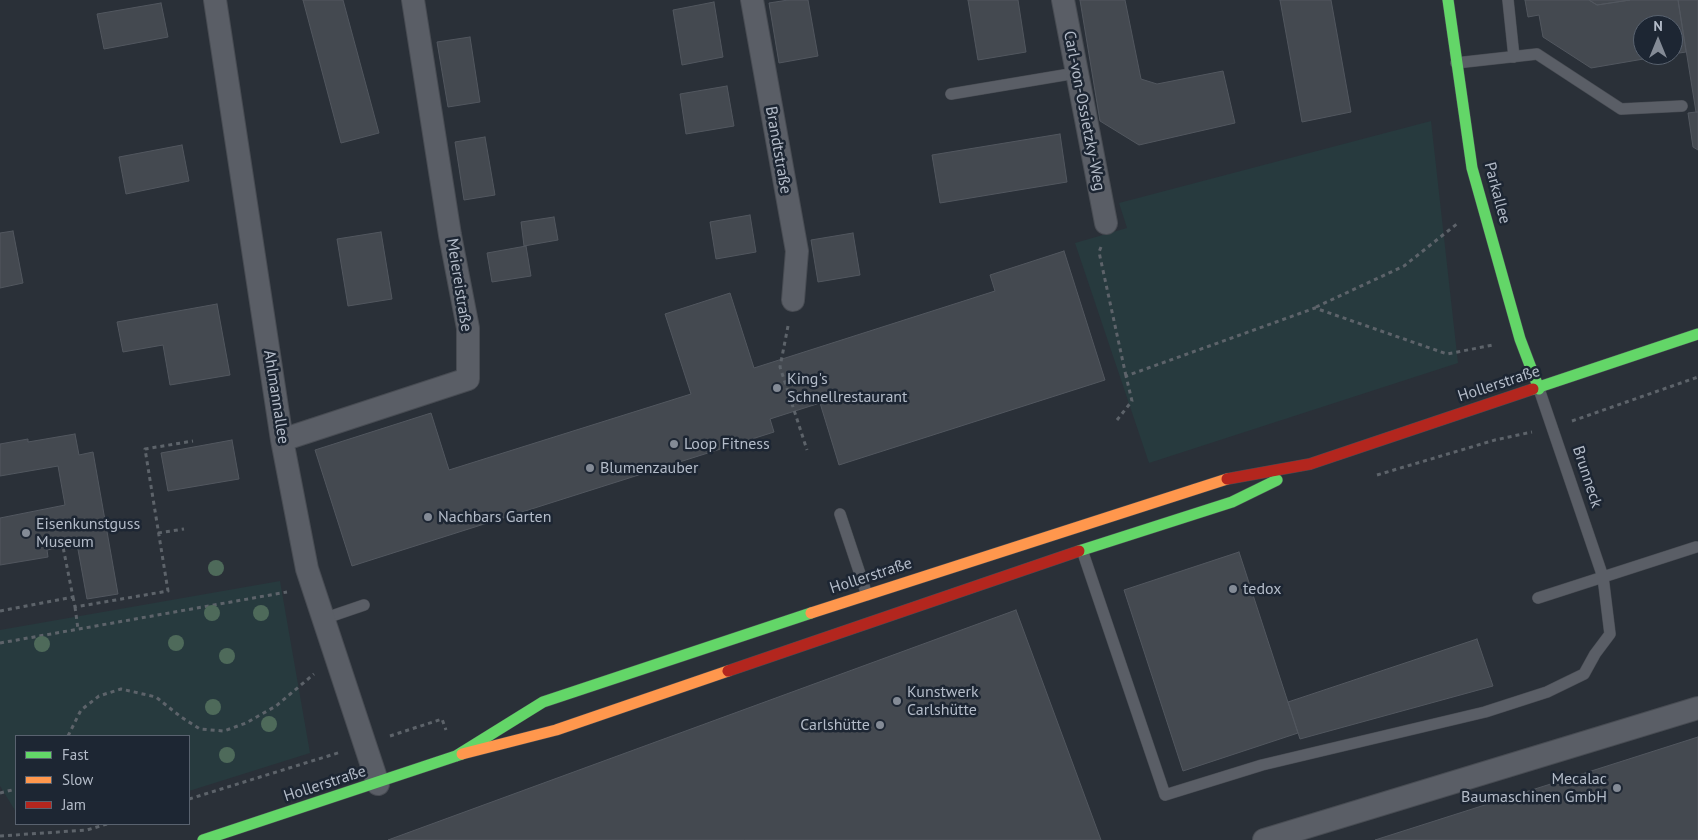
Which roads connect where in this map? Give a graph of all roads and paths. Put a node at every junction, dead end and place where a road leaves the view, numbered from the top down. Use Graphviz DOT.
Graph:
graph roads {
  1 [pos="215,0"];
  2 [pos="413,0"];
  3 [pos="752,0"];
  4 [pos="1063,0"];
  5 [pos="1448,0"];
  6 [pos="1508,0"];
  7 [pos="1514,57"];
  8 [pos="1456,63"];
  9 [pos="1076,72"];
  10 [pos="950,94"];
  11 [pos="1682,106"];
  12 [pos="1482,203"];
  13 [pos="1106,223"];
  14 [pos="793,300"];
  15 [pos="1315,308"];
  16 [pos="1698,334"];
  17 [pos="1520,339"];
  18 [pos="1126,376"];
  19 [pos="1539,389"];
  20 [pos="1117,420"];
  21 [pos="282,440"];
  22 [pos="193,441"];
  23 [pos="807,450"];
  24 [pos="1310,464"];
  25 [pos="840,514"];
  26 [pos="184,529"];
  27 [pos="158,533"];
  28 [pos="63,547"];
  29 [pos="1696,547"];
  30 [pos="1082,550"];
  31 [pos="1603,577"];
  32 [pos="313,588"];
  33 [pos="73,598"];
  34 [pos="1538,598"];
  35 [pos="364,605"];
  36 [pos="75,607"];
  37 [pos="871,607"];
  38 [pos="0,611"];
  39 [pos="324,619"];
  40 [pos="78,629"];
  41 [pos="0,643"];
  42 [pos="336,657"];
  43 [pos="1698,708"];
  44 [pos="68,735"];
  45 [pos="365,745"];
  46 [pos="456,756"];
  47 [pos="378,784"];
  48 [pos="15,789"];
  49 [pos="0,793"];
  50 [pos="190,799"];
  51 [pos="104,825"];
  52 [pos="0,836"];
  53 [pos="203,840"];
  54 [pos="1264,840"];
  1 -- 21 [label="street, Ahlmannallee"];
  2 -- 21 [label="street, Meiereistraße"];
  3 -- 14 [label="street, Brandtstraße"];
  4 -- 9 [label="street, Carl-von-Ossietzky-Weg"];
  5 -- 8 [label="main road, Parkallee"];
  6 -- 7 [label="lane"];
  7 -- 8 [label="lane"];
  7 -- 11 [label="lane"];
  8 -- 12 [label="main road, Parkallee"];
  9 -- 10 [label="lane"];
  9 -- 13 [label="street, Carl-von-Ossietzky-Weg"];
  12 -- 15 [label="path"];
  12 -- 17 [label="main road, Parkallee"];
  13 -- 18 [label="path"];
  14 -- 23 [label="path"];
  15 -- 17 [label="path"];
  15 -- 18 [label="path"];
  16 -- 19 [label="main road, Hollerstraße"];
  17 -- 19 [label="main road, Parkallee"];
  18 -- 20 [label="path"];
  19 -- 24 [label="main road, Hollerstraße"];
  19 -- 31 [label="lane, Brunneck"];
  21 -- 32 [label="street, Ahlmannallee"];
  22 -- 27 [label="path"];
  24 -- 30 [label="main road, Hollerstraße"];
  24 -- 37 [label="main road, Hollerstraße"];
  25 -- 37 [label="lane"];
  26 -- 27 [label="path"];
  27 -- 36 [label="path"];
  28 -- 33 [label="path"];
  29 -- 31 [label="lane"];
  30 -- 31 [label="lane, Brunneck"];
  30 -- 37 [label="main road, Hollerstraße"];
  31 -- 34 [label="lane"];
  32 -- 39 [label="street, Ahlmannallee"];
  32 -- 40 [label="path"];
  33 -- 36 [label="path"];
  33 -- 38 [label="path"];
  35 -- 39 [label="lane"];
  36 -- 40 [label="path"];
  37 -- 46 [label="main road, Hollerstraße"];
  37 -- 46 [label="main road, Hollerstraße"];
  39 -- 42 [label="street, Ahlmannallee"];
  40 -- 41 [label="path"];
  42 -- 44 [label="path"];
  42 -- 45 [label="street, Ahlmannallee"];
  43 -- 54 [label="street"];
  45 -- 46 [label="path"];
  45 -- 47 [label="street, Ahlmannallee"];
  45 -- 50 [label="path"];
  46 -- 47 [label="main road, Hollerstraße"];
  47 -- 53 [label="main road, Hollerstraße"];
  48 -- 49 [label="path"];
  51 -- 52 [label="path"];
}
